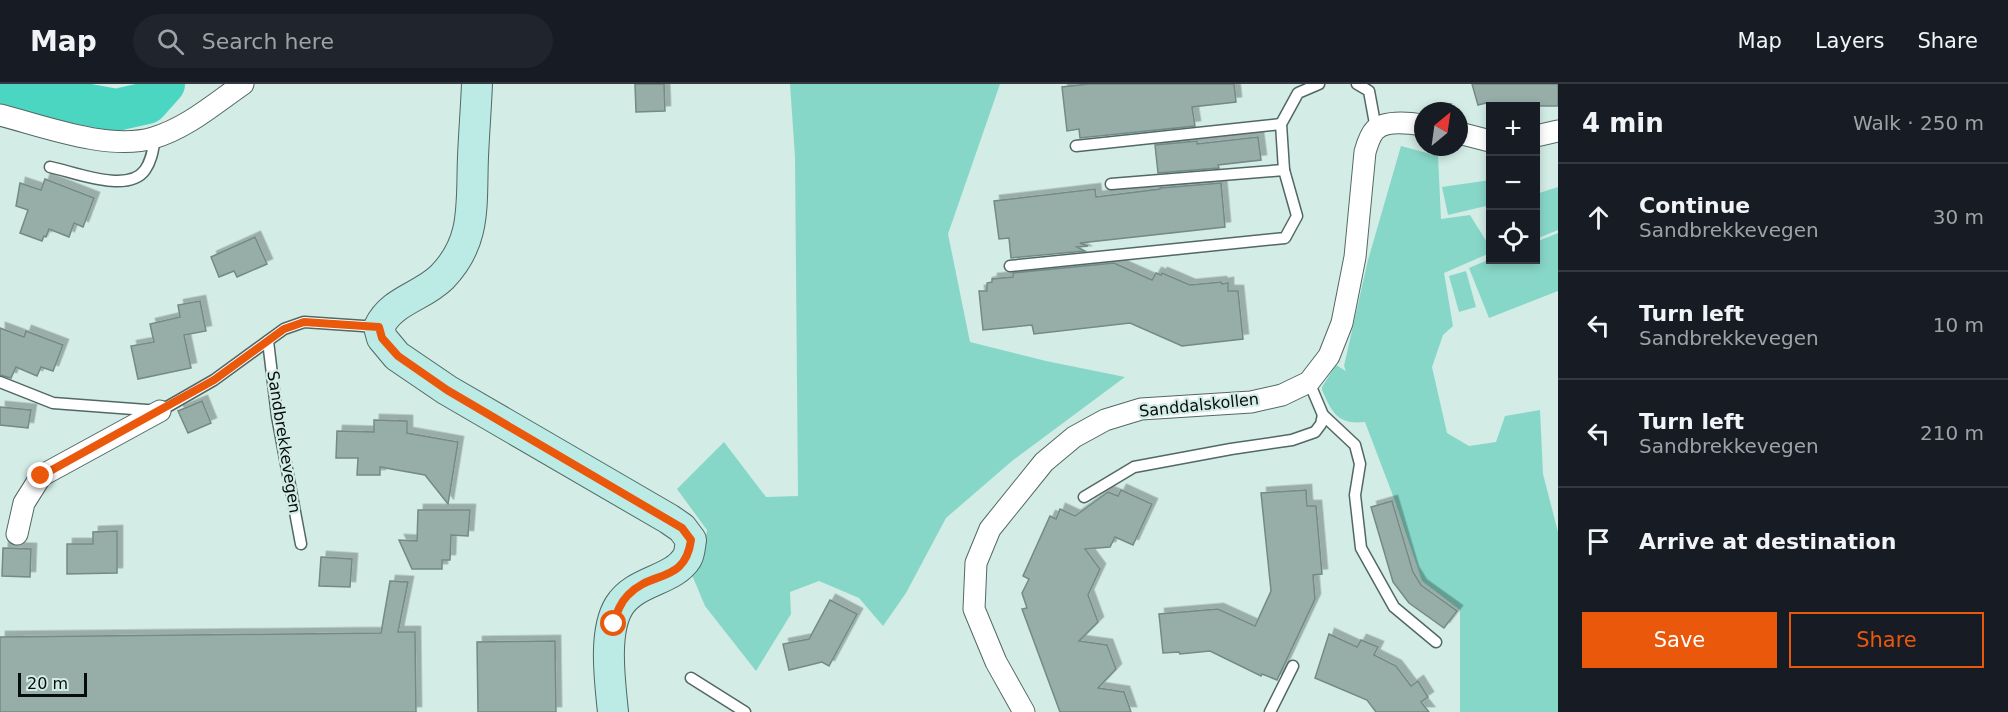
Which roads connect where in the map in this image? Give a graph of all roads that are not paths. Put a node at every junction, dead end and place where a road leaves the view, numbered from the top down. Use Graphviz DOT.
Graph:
graph roads {
  1 [pos="243,84"];
  2 [pos="477,84"];
  3 [pos="1319,84"];
  4 [pos="1357,84"];
  5 [pos="1368,87"];
  6 [pos="0,115"];
  7 [pos="1281,124"];
  8 [pos="1414,125"];
  9 [pos="1376,129"];
  10 [pos="1468,136"];
  11 [pos="155,138"];
  12 [pos="1486,140"];
  13 [pos="1076,146"];
  14 [pos="50,167"];
  15 [pos="1284,170"];
  16 [pos="1111,184"];
  17 [pos="1010,266"];
  18 [pos="379,327"];
  19 [pos="268,341"];
  20 [pos="0,382"];
  21 [pos="1309,382"];
  22 [pos="160,411"];
  23 [pos="1323,415"];
  24 [pos="1084,496"];
  25 [pos="17,534"];
  26 [pos="301,544"];
  27 [pos="1436,642"];
  28 [pos="1293,666"];
  29 [pos="691,678"];
  30 [pos="613,712"];
  31 [pos="745,712"];
  32 [pos="1024,712"];
  33 [pos="1270,712"];
  1 -- 11 [label="street"];
  2 -- 18 [label="street"];
  3 -- 7 [label="lane"];
  4 -- 5 [label="lane"];
  5 -- 9 [label="lane"];
  6 -- 11 [label="street"];
  7 -- 13 [label="lane"];
  7 -- 15 [label="lane"];
  8 -- 9 [label="street"];
  9 -- 21 [label="street, Sanddalskollen"];
  10 -- 12 [label="street"];
  11 -- 14 [label="lane"];
  15 -- 16 [label="lane"];
  15 -- 17 [label="lane"];
  18 -- 19 [label="lane, Sandbrekkevegen"];
  18 -- 30 [label="street"];
  19 -- 22 [label="lane, Sandbrekkevegen"];
  19 -- 26 [label="lane, Sandbrekkevegen"];
  20 -- 22 [label="lane"];
  21 -- 23 [label="lane"];
  21 -- 32 [label="street, Sanddalskollen"];
  22 -- 25 [label="street, Sandbrekkevegen"];
  23 -- 24 [label="lane"];
  23 -- 27 [label="lane"];
  28 -- 33 [label="lane"];
  29 -- 31 [label="lane"];
}
